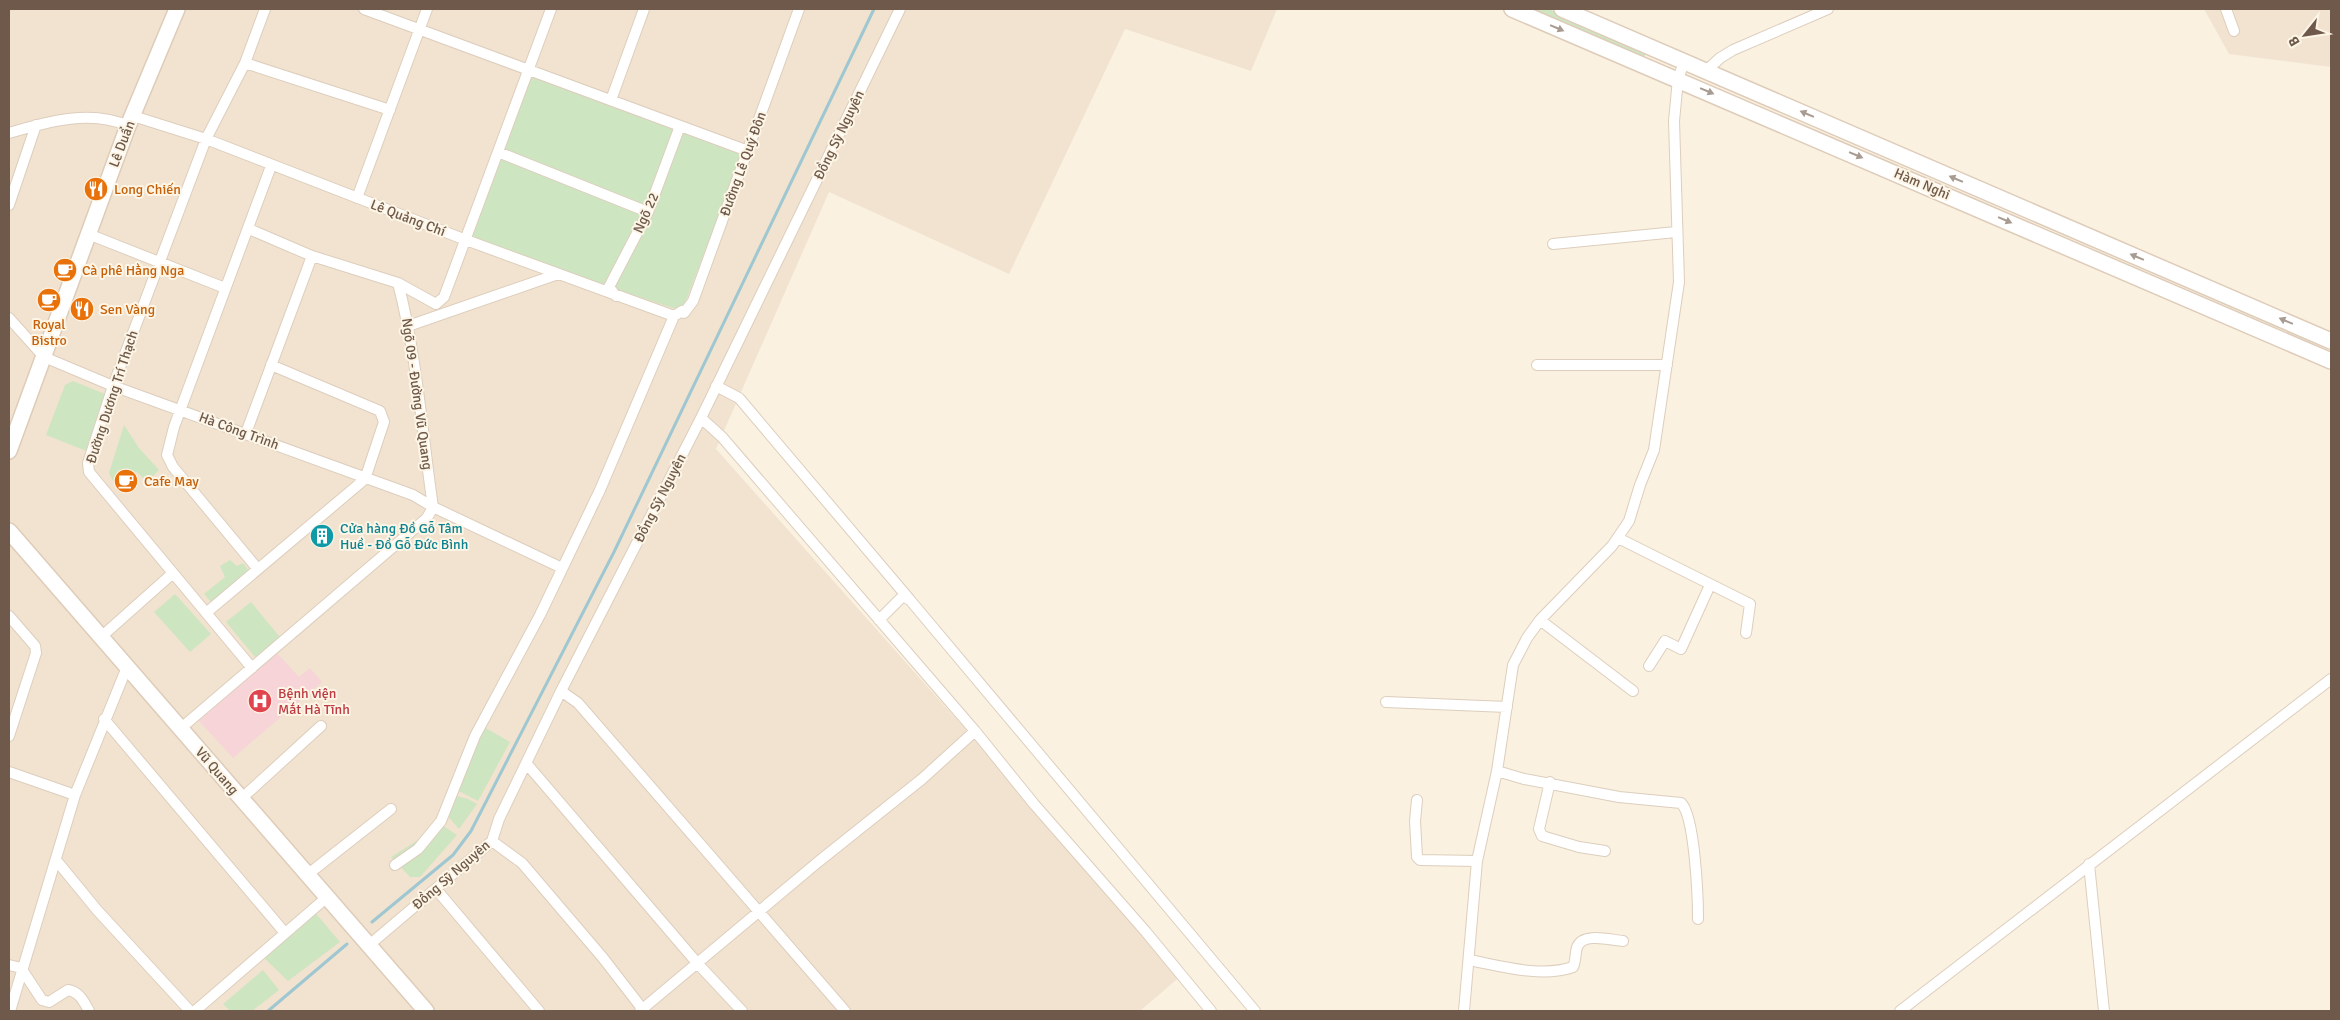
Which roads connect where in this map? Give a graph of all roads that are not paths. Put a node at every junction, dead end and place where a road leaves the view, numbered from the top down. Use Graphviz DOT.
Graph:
graph roads {
  1 [pos="177,9"];
  2 [pos="265,9"];
  3 [pos="364,9"];
  4 [pos="427,9"];
  5 [pos="551,9"];
  6 [pos="644,9"];
  7 [pos="799,9"];
  8 [pos="900,9"];
  9 [pos="1512,9"];
  10 [pos="1562,9"];
  11 [pos="1828,9"];
  12 [pos="2226,9"];
  13 [pos="420,28"];
  14 [pos="2234,31"];
  15 [pos="1684,62"];
  16 [pos="244,63"];
  17 [pos="528,70"];
  18 [pos="1706,71"];
  19 [pos="1678,79"];
  20 [pos="611,100"];
  21 [pos="390,110"];
  22 [pos="131,121"];
  23 [pos="36,125"];
  24 [pos="680,126"];
  25 [pos="9,133"];
  26 [pos="206,139"];
  27 [pos="748,150"];
  28 [pos="498,152"];
  29 [pos="271,166"];
  30 [pos="357,198"];
  31 [pos="9,205"];
  32 [pos="648,212"];
  33 [pos="249,229"];
  34 [pos="1676,232"];
  35 [pos="88,234"];
  36 [pos="466,240"];
  37 [pos="1553,244"];
  38 [pos="312,256"];
  39 [pos="160,262"];
  40 [pos="558,274"];
  41 [pos="398,283"];
  42 [pos="225,288"];
  43 [pos="616,296"];
  44 [pos="678,314"];
  45 [pos="9,318"];
  46 [pos="408,326"];
  47 [pos="2331,341"];
  48 [pos="44,357"];
  49 [pos="2331,361"];
  50 [pos="270,365"];
  51 [pos="1537,365"];
  52 [pos="1667,365"];
  53 [pos="113,386"];
  54 [pos="716,386"];
  55 [pos="180,409"];
  56 [pos="701,418"];
  57 [pos="246,433"];
  58 [pos="12,437"];
  59 [pos="9,451"];
  60 [pos="365,478"];
  61 [pos="433,507"];
  62 [pos="9,531"];
  63 [pos="1618,538"];
  64 [pos="257,568"];
  65 [pos="562,568"];
  66 [pos="173,573"];
  67 [pos="1710,585"];
  68 [pos="910,600"];
  69 [pos="206,613"];
  70 [pos="9,616"];
  71 [pos="879,620"];
  72 [pos="1540,620"];
  73 [pos="1746,633"];
  74 [pos="100,637"];
  75 [pos="1650,666"];
  76 [pos="127,667"];
  77 [pos="252,668"];
  78 [pos="2331,679"];
  79 [pos="561,691"];
  80 [pos="1633,691"];
  81 [pos="1386,702"];
  82 [pos="1507,707"];
  83 [pos="104,719"];
  84 [pos="321,726"];
  85 [pos="180,729"];
  86 [pos="976,731"];
  87 [pos="9,736"];
  88 [pos="526,763"];
  89 [pos="1497,771"];
  90 [pos="9,772"];
  91 [pos="1550,782"];
  92 [pos="75,794"];
  93 [pos="241,799"];
  94 [pos="1417,800"];
  95 [pos="391,810"];
  96 [pos="492,841"];
  97 [pos="1604,851"];
  98 [pos="56,860"];
  99 [pos="1477,861"];
  100 [pos="2089,864"];
  101 [pos="395,865"];
  102 [pos="307,875"];
  103 [pos="436,889"];
  104 [pos="326,898"];
  105 [pos="760,912"];
  106 [pos="1698,919"];
  107 [pos="285,933"];
  108 [pos="1623,941"];
  109 [pos="368,946"];
  110 [pos="1469,960"];
  111 [pos="698,964"];
  112 [pos="9,965"];
  113 [pos="21,968"];
  114 [pos="10,1011"];
  115 [pos="89,1011"];
  116 [pos="190,1011"];
  117 [pos="195,1011"];
  118 [pos="426,1011"];
  119 [pos="539,1011"];
  120 [pos="642,1011"];
  121 [pos="742,1011"];
  122 [pos="845,1011"];
  123 [pos="1211,1011"];
  124 [pos="1255,1011"];
  125 [pos="1464,1011"];
  126 [pos="1900,1011"];
  127 [pos="2104,1011"];
  1 -- 22 [label="main road, Lê Duẩn"];
  2 -- 16 [label="street, Đường Dương Trí Thạch"];
  3 -- 13 [label="street"];
  4 -- 13 [label="street"];
  5 -- 17 [label="street"];
  6 -- 20 [label="street"];
  7 -- 27 [label="street, Đường Lê Quý Đôn"];
  8 -- 54 [label="street, Đồng Sỹ Nguyên"];
  9 -- 19 [label="main road, Hàm Nghi, one-way"];
  10 -- 15 [label="main road, Hàm Nghi"];
  11 -- 18 [label="street"];
  12 -- 14 [label="street"];
  13 -- 17 [label="street"];
  13 -- 21 [label="street"];
  15 -- 18 [label="main road, Hàm Nghi"];
  15 -- 19 [label="street"];
  16 -- 21 [label="street"];
  16 -- 26 [label="street, Đường Dương Trí Thạch"];
  17 -- 20 [label="street"];
  17 -- 28 [label="street"];
  47 -- 18 [label="main road, Hàm Nghi, one-way"];
  19 -- 34 [label="street"];
  19 -- 49 [label="main road, Hàm Nghi, one-way"];
  20 -- 24 [label="street"];
  21 -- 30 [label="street"];
  22 -- 23 [label="street, Lê Quảng Chí"];
  22 -- 26 [label="street, Lê Quảng Chí"];
  22 -- 35 [label="main road, Lê Duẩn"];
  23 -- 25 [label="street, Lê Quảng Chí"];
  23 -- 31 [label="street"];
  24 -- 27 [label="street"];
  24 -- 32 [label="street, Ngõ 22"];
  26 -- 29 [label="street, Lê Quảng Chí"];
  26 -- 39 [label="street, Đường Dương Trí Thạch"];
  27 -- 44 [label="street, Đường Lê Quý Đôn"];
  28 -- 32 [label="street"];
  28 -- 36 [label="street"];
  29 -- 30 [label="street, Lê Quảng Chí"];
  29 -- 33 [label="street"];
  30 -- 36 [label="street, Lê Quảng Chí"];
  32 -- 43 [label="street, Ngõ 22"];
  33 -- 38 [label="street"];
  33 -- 42 [label="street"];
  34 -- 37 [label="street"];
  34 -- 52 [label="street"];
  35 -- 39 [label="street"];
  35 -- 48 [label="main road, Lê Duẩn"];
  36 -- 40 [label="street, Lê Quảng Chí"];
  36 -- 41 [label="street"];
  38 -- 41 [label="street"];
  38 -- 50 [label="street"];
  39 -- 42 [label="street"];
  39 -- 53 [label="street, Đường Dương Trí Thạch"];
  40 -- 43 [label="street, Lê Quảng Chí"];
  40 -- 46 [label="street"];
  41 -- 46 [label="street, Ngõ 09 - Đường Vũ Quang"];
  42 -- 55 [label="street"];
  43 -- 44 [label="street, Lê Quảng Chí"];
  44 -- 65 [label="street, Đường Lê Quý Đôn"];
  45 -- 48 [label="street"];
  46 -- 61 [label="street, Ngõ 09 - Đường Vũ Quang"];
  48 -- 53 [label="street, Hà Công Trình"];
  48 -- 58 [label="main road, Lê Duẩn"];
  50 -- 57 [label="street"];
  50 -- 60 [label="street"];
  51 -- 52 [label="street"];
  52 -- 63 [label="street"];
  53 -- 55 [label="street, Hà Công Trình"];
  53 -- 66 [label="street, Đường Dương Trí Thạch"];
  54 -- 56 [label="street, Đồng Sỹ Nguyên"];
  54 -- 68 [label="street"];
  55 -- 57 [label="street, Hà Công Trình"];
  55 -- 64 [label="street"];
  56 -- 71 [label="street"];
  56 -- 79 [label="street, Đồng Sỹ Nguyên"];
  57 -- 60 [label="street, Hà Công Trình"];
  58 -- 59 [label="main road, Lê Duẩn"];
  60 -- 61 [label="street, Hà Công Trình"];
  60 -- 64 [label="street"];
  61 -- 65 [label="street, Hà Công Trình"];
  61 -- 77 [label="street"];
  62 -- 74 [label="main road, Vũ Quang"];
  63 -- 67 [label="street"];
  63 -- 72 [label="street"];
  64 -- 69 [label="street"];
  65 -- 101 [label="street, Đường Lê Quý Đôn"];
  66 -- 69 [label="street, Đường Dương Trí Thạch"];
  66 -- 74 [label="street"];
  67 -- 73 [label="street"];
  67 -- 75 [label="street"];
  68 -- 71 [label="street"];
  68 -- 124 [label="street"];
  69 -- 77 [label="street, Đường Dương Trí Thạch"];
  70 -- 87 [label="street"];
  71 -- 86 [label="street"];
  72 -- 80 [label="street"];
  72 -- 82 [label="street"];
  74 -- 76 [label="main road, Vũ Quang"];
  76 -- 83 [label="street"];
  76 -- 85 [label="main road, Vũ Quang"];
  77 -- 85 [label="street"];
  78 -- 100 [label="street"];
  79 -- 88 [label="street, Đồng Sỹ Nguyên"];
  79 -- 105 [label="street"];
  81 -- 82 [label="street"];
  82 -- 89 [label="street"];
  83 -- 92 [label="street"];
  83 -- 107 [label="street"];
  84 -- 93 [label="street"];
  85 -- 93 [label="main road, Vũ Quang"];
  86 -- 105 [label="street"];
  86 -- 123 [label="street"];
  88 -- 96 [label="street, Đồng Sỹ Nguyên"];
  88 -- 111 [label="street"];
  89 -- 91 [label="street"];
  89 -- 99 [label="street"];
  90 -- 92 [label="street"];
  91 -- 97 [label="street"];
  91 -- 106 [label="street"];
  92 -- 98 [label="street"];
  93 -- 102 [label="main road, Vũ Quang"];
  94 -- 99 [label="street"];
  95 -- 102 [label="street"];
  96 -- 103 [label="street, Đồng Sỹ Nguyên"];
  96 -- 120 [label="street"];
  98 -- 113 [label="street"];
  98 -- 116 [label="street"];
  99 -- 110 [label="street"];
  100 -- 126 [label="street"];
  100 -- 127 [label="street"];
  102 -- 104 [label="main road, Vũ Quang"];
  103 -- 109 [label="street, Đồng Sỹ Nguyên"];
  103 -- 119 [label="street"];
  104 -- 107 [label="street"];
  104 -- 109 [label="main road, Vũ Quang"];
  105 -- 111 [label="street"];
  105 -- 122 [label="street"];
  107 -- 117 [label="street"];
  108 -- 110 [label="street"];
  109 -- 118 [label="main road, Vũ Quang"];
  110 -- 125 [label="street"];
  111 -- 120 [label="street"];
  111 -- 121 [label="street"];
  112 -- 113 [label="street"];
  113 -- 114 [label="street"];
  113 -- 115 [label="street"];
}
